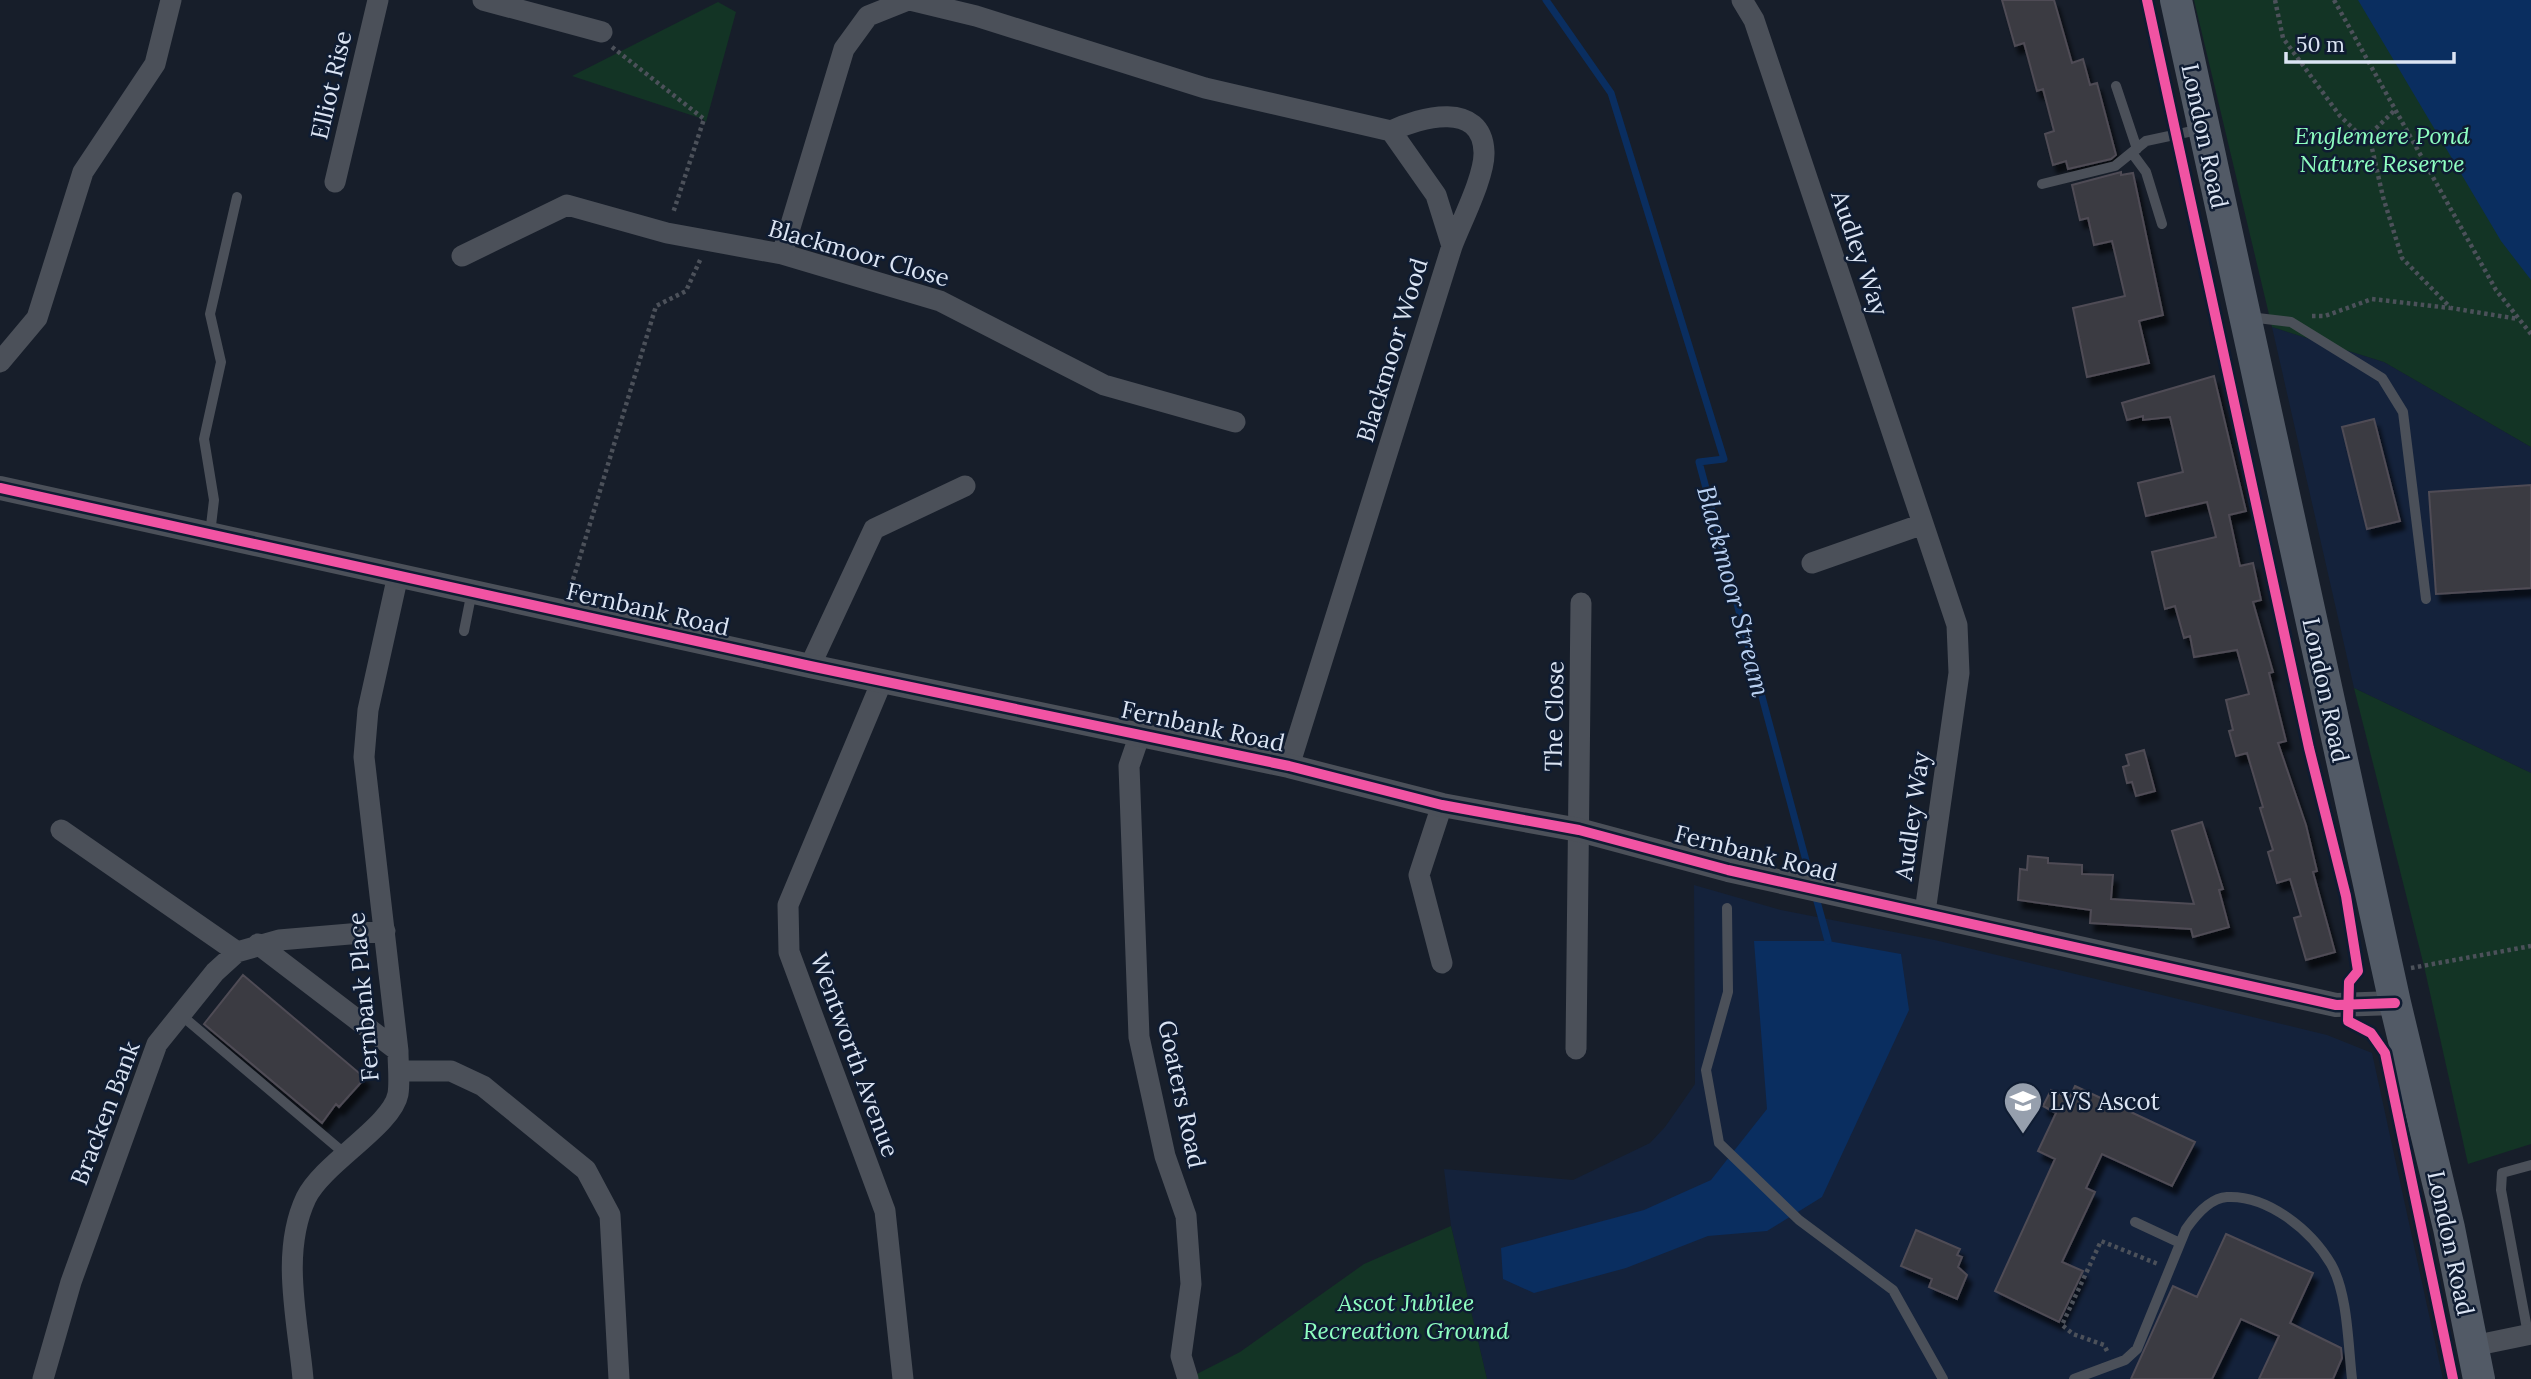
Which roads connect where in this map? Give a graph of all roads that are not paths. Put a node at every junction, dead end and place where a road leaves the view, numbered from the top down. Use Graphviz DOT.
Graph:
graph roads {
  1 [pos="171,0"];
  2 [pos="378,0"];
  3 [pos="483,0"];
  4 [pos="909,0"];
  5 [pos="1742,0"];
  6 [pos="2176,0"];
  7 [pos="979,8"];
  8 [pos="601,32"];
  9 [pos="2116,86"];
  10 [pos="2203,128"];
  11 [pos="1391,131"];
  12 [pos="2135,151"];
  13 [pos="335,181"];
  14 [pos="2042,184"];
  15 [pos="237,197"];
  16 [pos="2162,224"];
  17 [pos="1452,246"];
  18 [pos="782,254"];
  19 [pos="462,256"];
  20 [pos="2243,317"];
  21 [pos="0,362"];
  22 [pos="1235,422"];
  23 [pos="965,486"];
  24 [pos="0,488"];
  25 [pos="1923,524"];
  26 [pos="210,534"];
  27 [pos="1812,563"];
  28 [pos="398,575"];
  29 [pos="472,592"];
  30 [pos="2426,599"];
  31 [pos="1581,603"];
  32 [pos="464,631"];
  33 [pos="810,666"];
  34 [pos="882,681"];
  35 [pos="1140,734"];
  36 [pos="1289,766"];
  37 [pos="1441,805"];
  38 [pos="61,830"];
  39 [pos="1579,830"];
  40 [pos="1727,908"];
  41 [pos="1925,912"];
  42 [pos="385,931"];
  43 [pos="258,944"];
  44 [pos="237,952"];
  45 [pos="1442,963"];
  46 [pos="2395,1003"];
  47 [pos="181,1015"];
  48 [pos="1576,1049"];
  49 [pos="398,1061"];
  50 [pos="344,1153"];
  51 [pos="2531,1165"];
  52 [pos="2135,1223"];
  53 [pos="2180,1244"];
  54 [pos="2530,1334"];
  55 [pos="2473,1346"];
  56 [pos="43,1379"];
  57 [pos="303,1379"];
  58 [pos="619,1379"];
  59 [pos="903,1379"];
  60 [pos="1188,1379"];
  61 [pos="1943,1379"];
  62 [pos="2074,1379"];
  63 [pos="2352,1379"];
  64 [pos="2479,1379"];
  1 -- 21 [label="street"];
  2 -- 13 [label="street, Elliot Rise"];
  3 -- 8 [label="street"];
  4 -- 7 [label="street"];
  4 -- 18 [label="street"];
  5 -- 25 [label="street, Audley Way"];
  6 -- 10 [label="main road, London Road"];
  7 -- 11 [label="street"];
  9 -- 12 [label="lane"];
  10 -- 12 [label="lane"];
  10 -- 20 [label="main road, London Road"];
  11 -- 17 [label="street, Blackmoor Wood"];
  11 -- 17 [label="street"];
  12 -- 14 [label="lane"];
  12 -- 16 [label="lane"];
  15 -- 26 [label="lane"];
  17 -- 36 [label="street, Blackmoor Wood"];
  18 -- 19 [label="street, Blackmoor Close"];
  18 -- 22 [label="street, Blackmoor Close"];
  20 -- 30 [label="lane"];
  20 -- 46 [label="main road, London Road"];
  23 -- 33 [label="street"];
  24 -- 26 [label="street, Fernbank Road"];
  25 -- 27 [label="street"];
  25 -- 41 [label="street, Audley Way"];
  26 -- 28 [label="street, Fernbank Road"];
  28 -- 29 [label="street, Fernbank Road"];
  28 -- 42 [label="street, Fernbank Place"];
  29 -- 32 [label="lane"];
  29 -- 33 [label="street, Fernbank Road"];
  31 -- 39 [label="street, The Close"];
  33 -- 34 [label="street, Fernbank Road"];
  34 -- 35 [label="street, Fernbank Road"];
  34 -- 59 [label="street, Wentworth Avenue"];
  35 -- 36 [label="street, Fernbank Road"];
  35 -- 60 [label="street, Goaters Road"];
  36 -- 37 [label="street, Fernbank Road"];
  37 -- 39 [label="street, Fernbank Road"];
  37 -- 45 [label="street"];
  38 -- 44 [label="street"];
  39 -- 41 [label="street, Fernbank Road"];
  39 -- 48 [label="street, The Close"];
  40 -- 61 [label="lane"];
  41 -- 46 [label="street, Fernbank Road"];
  42 -- 43 [label="street, Bracken Bank"];
  42 -- 49 [label="street, Fernbank Place"];
  43 -- 44 [label="street, Bracken Bank"];
  43 -- 49 [label="street"];
  44 -- 47 [label="street, Bracken Bank"];
  46 -- 55 [label="main road, London Road"];
  47 -- 50 [label="lane"];
  47 -- 56 [label="street, Bracken Bank"];
  49 -- 50 [label="street, Fernbank Place"];
  49 -- 58 [label="street"];
  50 -- 57 [label="street, Fernbank Place"];
  51 -- 54 [label="lane"];
  52 -- 53 [label="lane"];
  53 -- 62 [label="lane"];
  53 -- 63 [label="lane"];
  54 -- 55 [label="street"];
  55 -- 64 [label="main road, London Road"];
}
